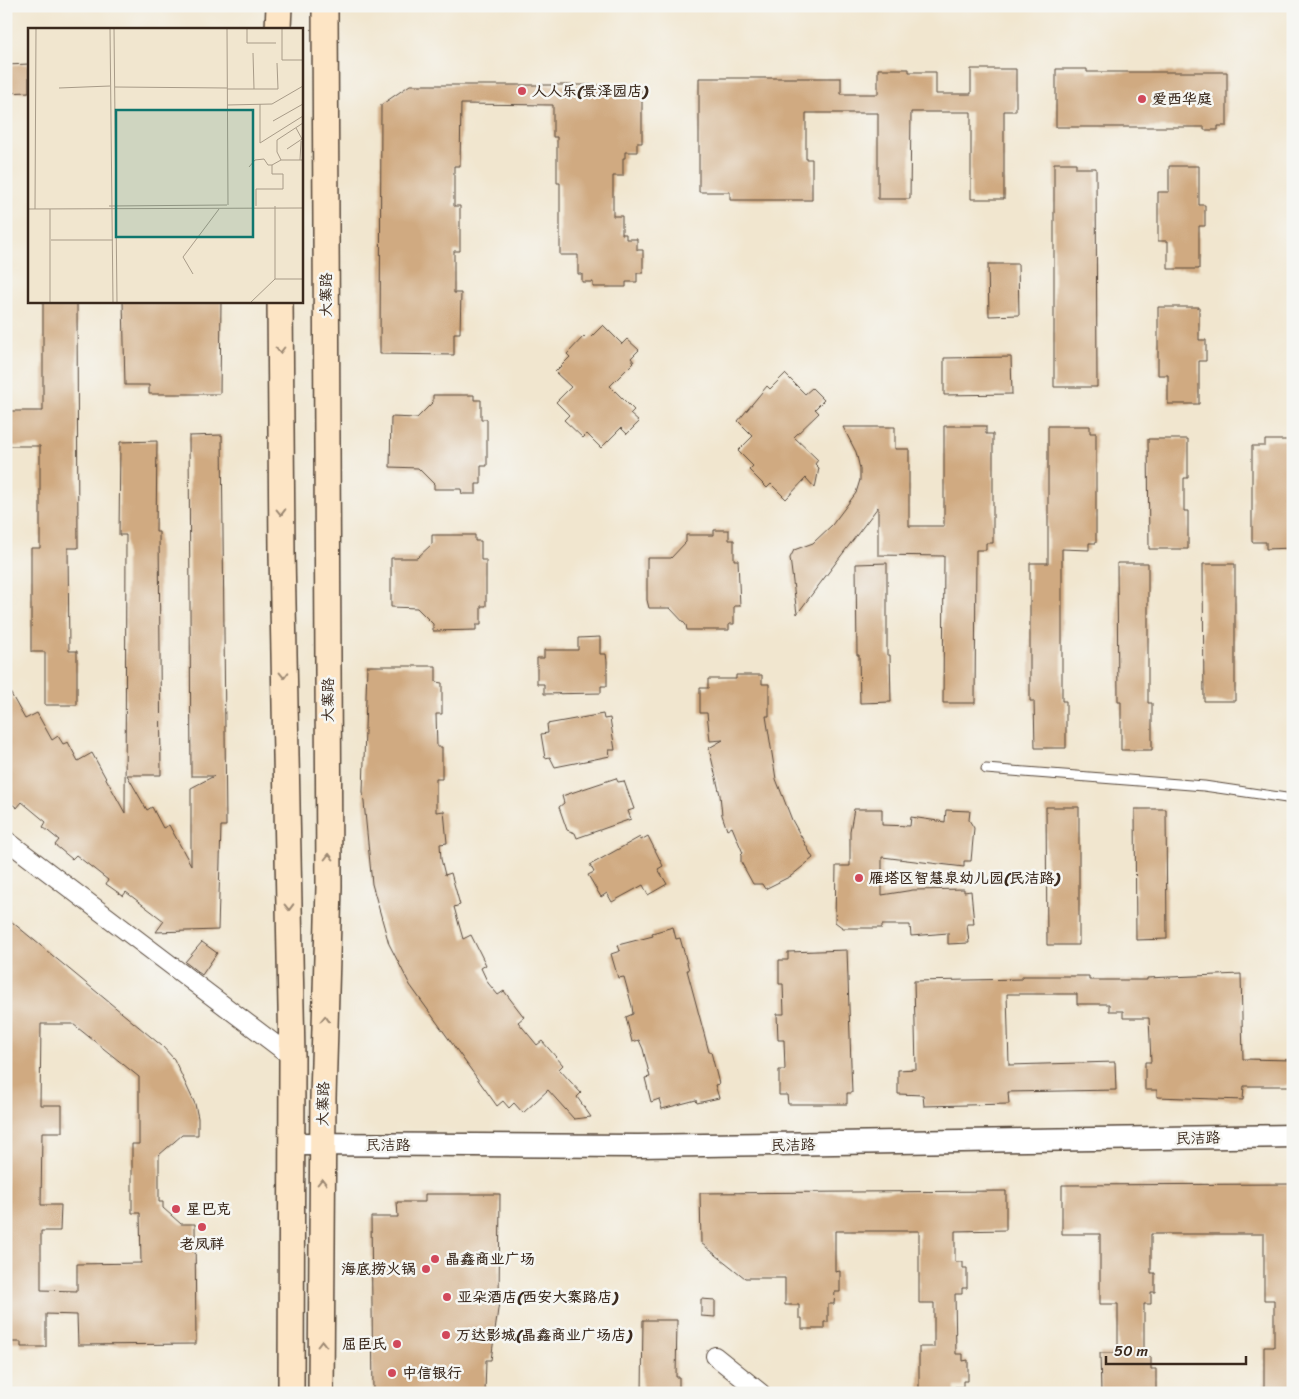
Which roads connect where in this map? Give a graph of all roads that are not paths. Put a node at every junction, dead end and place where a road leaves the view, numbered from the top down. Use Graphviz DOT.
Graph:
graph roads {
  1 [pos="279,6"];
  2 [pos="325,6"];
  3 [pos="278,28"];
  4 [pos="280,302"];
  5 [pos="986,769"];
  6 [pos="1293,799"];
  7 [pos="6,840"];
  8 [pos="292,1056"];
  9 [pos="1293,1136"];
  10 [pos="292,1144"];
  11 [pos="322,1145"];
  12 [pos="715,1356"];
  13 [pos="291,1393"];
  14 [pos="321,1393"];
  15 [pos="761,1393"];
  1 -- 3 [label="main road"];
  11 -- 2 [label="main road, 大寨路, one-way"];
  4 -- 8 [label="main road, 大寨路, one-way"];
  5 -- 6 [label="lane"];
  7 -- 8 [label="street"];
  8 -- 10 [label="main road, 大寨路"];
  9 -- 11 [label="street, 民洁路"];
  10 -- 11 [label="street, 民洁路"];
  10 -- 13 [label="main road, 大寨路"];
  14 -- 11 [label="main road, 大寨路, one-way"];
  12 -- 15 [label="street"];
}
